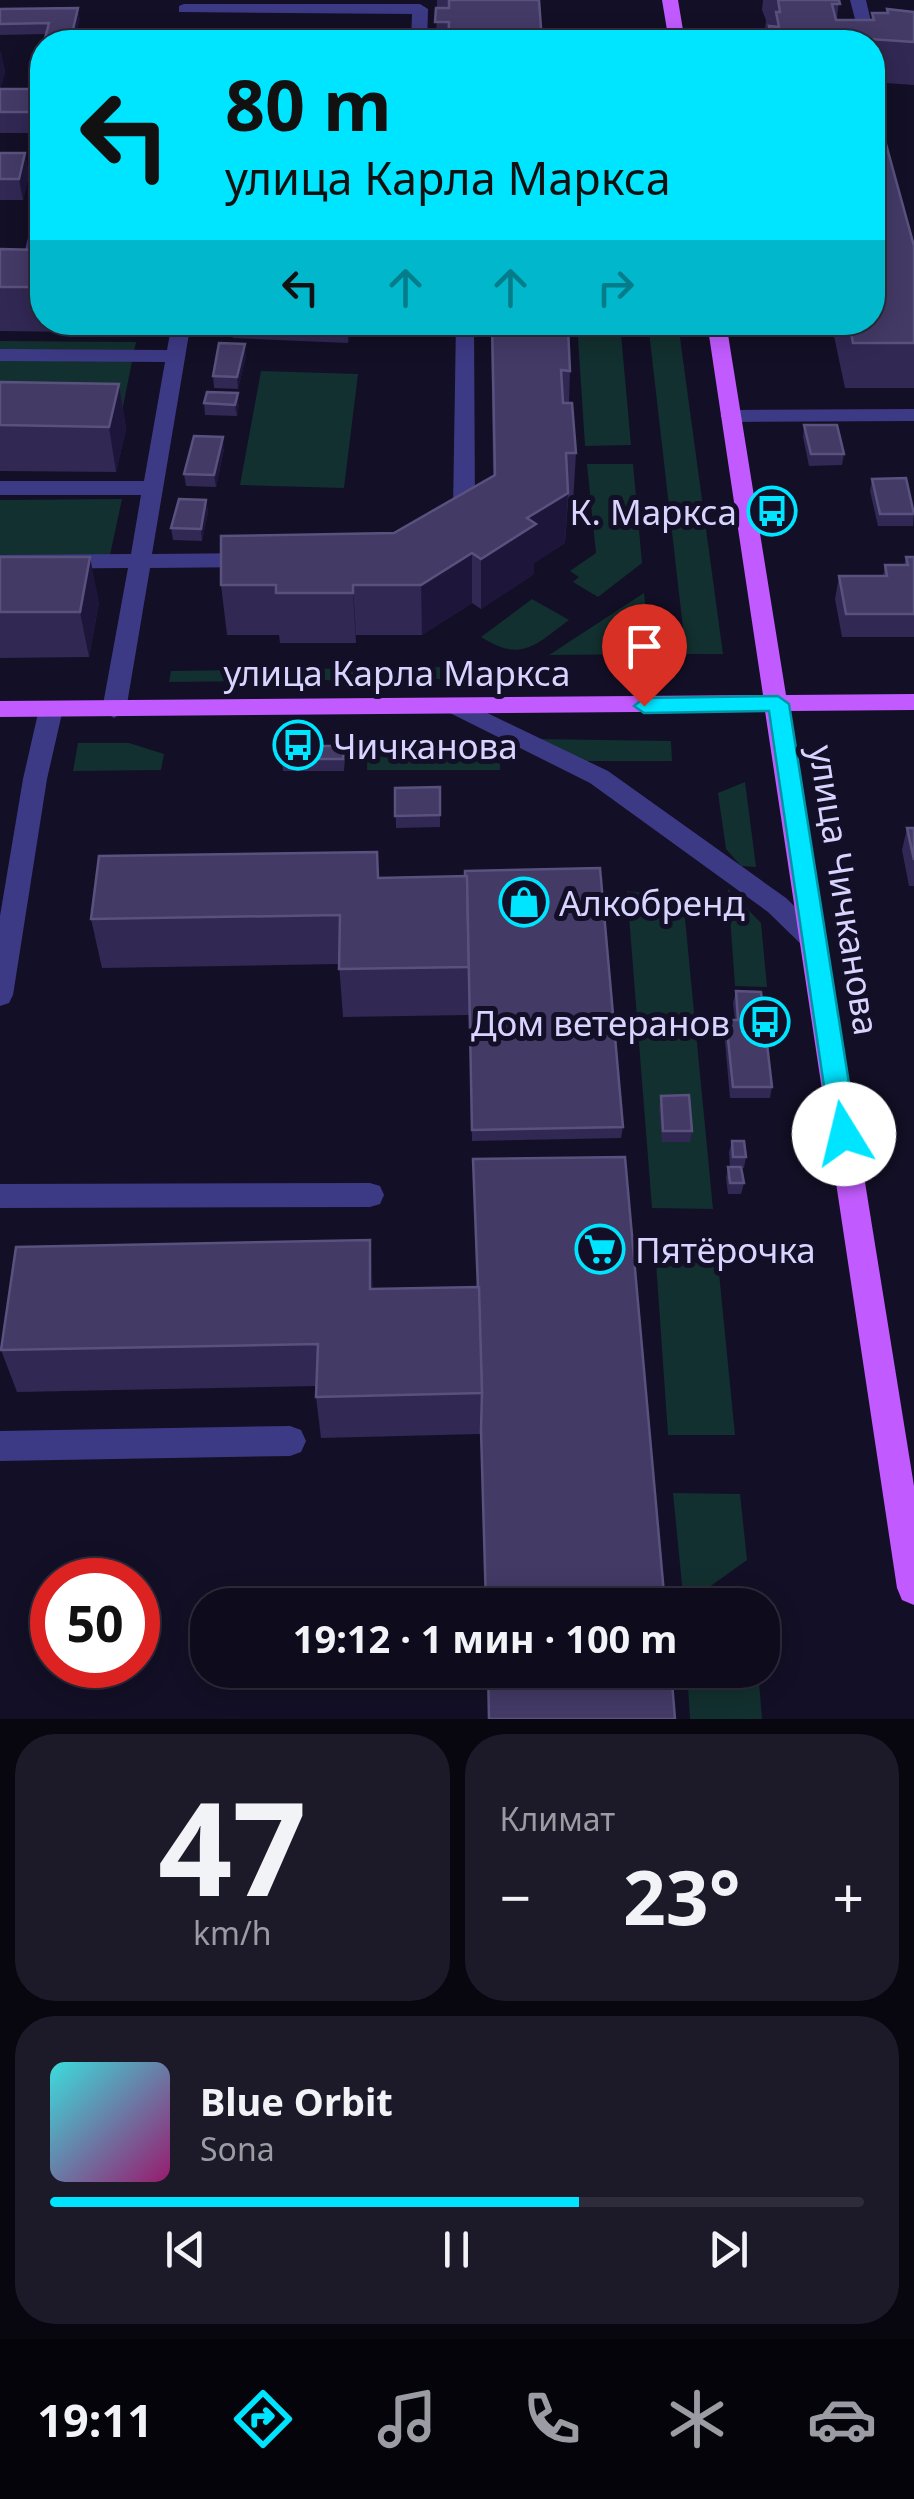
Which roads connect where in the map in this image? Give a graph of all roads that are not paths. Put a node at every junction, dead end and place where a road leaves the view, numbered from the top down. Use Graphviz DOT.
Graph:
graph roads {
  1 [pos="670,0"];
  2 [pos="858,0"];
  3 [pos="184,9"];
  4 [pos="419,30"];
  5 [pos="675,30"];
  6 [pos="865,30"];
  7 [pos="885,40"];
  8 [pos="914,40"];
  9 [pos="0,255"];
  10 [pos="30,255"];
  11 [pos="180,335"];
  12 [pos="464,335"];
  13 [pos="718,335"];
  14 [pos="0,355"];
  15 [pos="176,356"];
  16 [pos="730,416"];
  17 [pos="914,416"];
  18 [pos="0,488"];
  19 [pos="151,488"];
  20 [pos="434,530"];
  21 [pos="280,559"];
  22 [pos="137,561"];
  23 [pos="0,562"];
  24 [pos="914,702"];
  25 [pos="778,704"];
  26 [pos="456,706"];
  27 [pos="0,710"];
  28 [pos="51,710"];
  29 [pos="114,710"];
  30 [pos="814,941"];
  31 [pos="0,995"];
  32 [pos="370,1195"];
  33 [pos="0,1196"];
  34 [pos="290,1441"];
  35 [pos="0,1446"];
  36 [pos="914,1588"];
  1 -- 5 [label="main road"];
  2 -- 6 [label="street"];
  3 -- 4 [label="street"];
  7 -- 8 [label="street"];
  9 -- 10 [label="street"];
  11 -- 15 [label="street"];
  12 -- 20 [label="street"];
  13 -- 16 [label="main road, улица Чичканова"];
  14 -- 15 [label="street"];
  15 -- 19 [label="street"];
  16 -- 17 [label="street"];
  16 -- 25 [label="main road, улица Чичканова"];
  18 -- 19 [label="street"];
  19 -- 22 [label="street"];
  21 -- 22 [label="street"];
  22 -- 23 [label="street"];
  22 -- 29 [label="street"];
  24 -- 25 [label="main road, улица Карла Маркса"];
  25 -- 26 [label="main road, улица Карла Маркса"];
  25 -- 30 [label="main road, улица Чичканова"];
  26 -- 29 [label="main road, улица Карла Маркса"];
  26 -- 30 [label="street"];
  27 -- 28 [label="main road, улица Карла Маркса"];
  28 -- 29 [label="main road, улица Карла Маркса"];
  28 -- 31 [label="street"];
  30 -- 36 [label="main road, улица Чичканова"];
  32 -- 33 [label="street"];
  34 -- 35 [label="street"];
}
